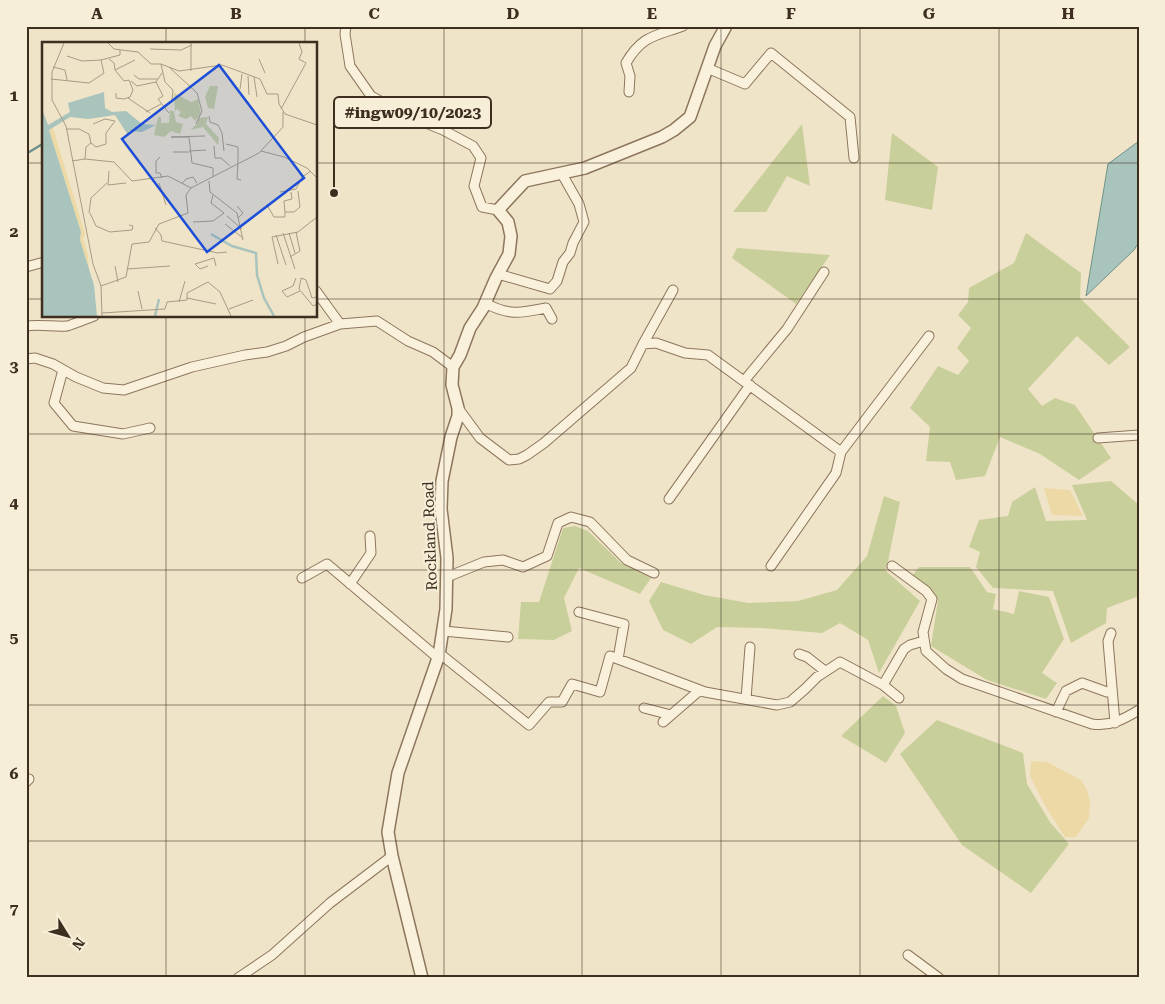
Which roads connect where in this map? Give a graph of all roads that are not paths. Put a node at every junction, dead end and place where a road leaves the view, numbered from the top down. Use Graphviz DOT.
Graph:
graph roads {
  1 [pos="346,26"];
  2 [pos="683,26"];
  3 [pos="726,26"];
  4 [pos="707,68"];
  5 [pos="629,92"];
  6 [pos="854,158"];
  7 [pos="562,174"];
  8 [pos="498,210"];
  9 [pos="42,263"];
  10 [pos="26,267"];
  11 [pos="824,272"];
  12 [pos="498,274"];
  13 [pos="673,290"];
  14 [pos="318,294"];
  15 [pos="485,303"];
  16 [pos="87,318"];
  17 [pos="552,319"];
  18 [pos="340,324"];
  19 [pos="26,326"];
  20 [pos="643,344"];
  21 [pos="26,359"];
  22 [pos="453,367"];
  23 [pos="63,370"];
  24 [pos="747,383"];
  25 [pos="458,408"];
  26 [pos="150,428"];
  27 [pos="1139,435"];
  28 [pos="1098,438"];
  29 [pos="841,452"];
  30 [pos="669,499"];
  31 [pos="370,536"];
  32 [pos="771,566"];
  33 [pos="892,566"];
  34 [pos="654,573"];
  35 [pos="302,578"];
  36 [pos="447,578"];
  37 [pos="350,584"];
  38 [pos="580,612"];
  39 [pos="443,631"];
  40 [pos="1111,633"];
  41 [pos="508,637"];
  42 [pos="924,642"];
  43 [pos="750,648"];
  44 [pos="799,654"];
  45 [pos="438,655"];
  46 [pos="618,659"];
  47 [pos="825,671"];
  48 [pos="883,686"];
  49 [pos="700,690"];
  50 [pos="1112,692"];
  51 [pos="899,698"];
  52 [pos="746,699"];
  53 [pos="644,708"];
  54 [pos="1139,710"];
  55 [pos="1056,712"];
  56 [pos="671,715"];
  57 [pos="664,722"];
  58 [pos="1115,723"];
  59 [pos="392,856"];
  60 [pos="908,955"];
  61 [pos="937,977"];
  62 [pos="238,978"];
  63 [pos="422,978"];
  1 -- 8 [label="street"];
  2 -- 5 [label="street"];
  3 -- 4 [label="street"];
  4 -- 6 [label="street"];
  4 -- 7 [label="street"];
  7 -- 8 [label="street"];
  7 -- 12 [label="street"];
  8 -- 12 [label="street, Rockland Road"];
  9 -- 10 [label="street"];
  11 -- 24 [label="street"];
  12 -- 15 [label="street, Rockland Road"];
  13 -- 20 [label="street"];
  14 -- 18 [label="street"];
  15 -- 17 [label="street"];
  15 -- 22 [label="street, Rockland Road"];
  16 -- 19 [label="street"];
  18 -- 22 [label="street"];
  18 -- 23 [label="street"];
  20 -- 24 [label="street"];
  20 -- 25 [label="street"];
  21 -- 23 [label="street"];
  22 -- 25 [label="street, Rockland Road"];
  23 -- 26 [label="street"];
  24 -- 29 [label="street"];
  24 -- 30 [label="street"];
  25 -- 36 [label="street, Rockland Road"];
  27 -- 28 [label="street"];
  29 -- 29 [label="street"];
  29 -- 32 [label="street"];
  31 -- 37 [label="street"];
  33 -- 42 [label="street"];
  34 -- 36 [label="street"];
  35 -- 37 [label="street"];
  36 -- 39 [label="street, Rockland Road"];
  37 -- 45 [label="street"];
  38 -- 46 [label="street"];
  39 -- 41 [label="street"];
  39 -- 45 [label="street, Rockland Road"];
  40 -- 50 [label="street"];
  42 -- 48 [label="street"];
  42 -- 55 [label="street"];
  43 -- 52 [label="street"];
  44 -- 47 [label="street"];
  45 -- 46 [label="street"];
  45 -- 59 [label="street, Rockland Road"];
  46 -- 49 [label="street"];
  47 -- 48 [label="street"];
  47 -- 52 [label="street"];
  48 -- 51 [label="street"];
  49 -- 52 [label="street"];
  49 -- 56 [label="street"];
  50 -- 55 [label="street"];
  50 -- 58 [label="street"];
  53 -- 56 [label="street"];
  54 -- 58 [label="street"];
  55 -- 58 [label="street"];
  56 -- 57 [label="street"];
  59 -- 62 [label="street"];
  59 -- 63 [label="street, Rockland Road"];
  60 -- 61 [label="street"];
}
